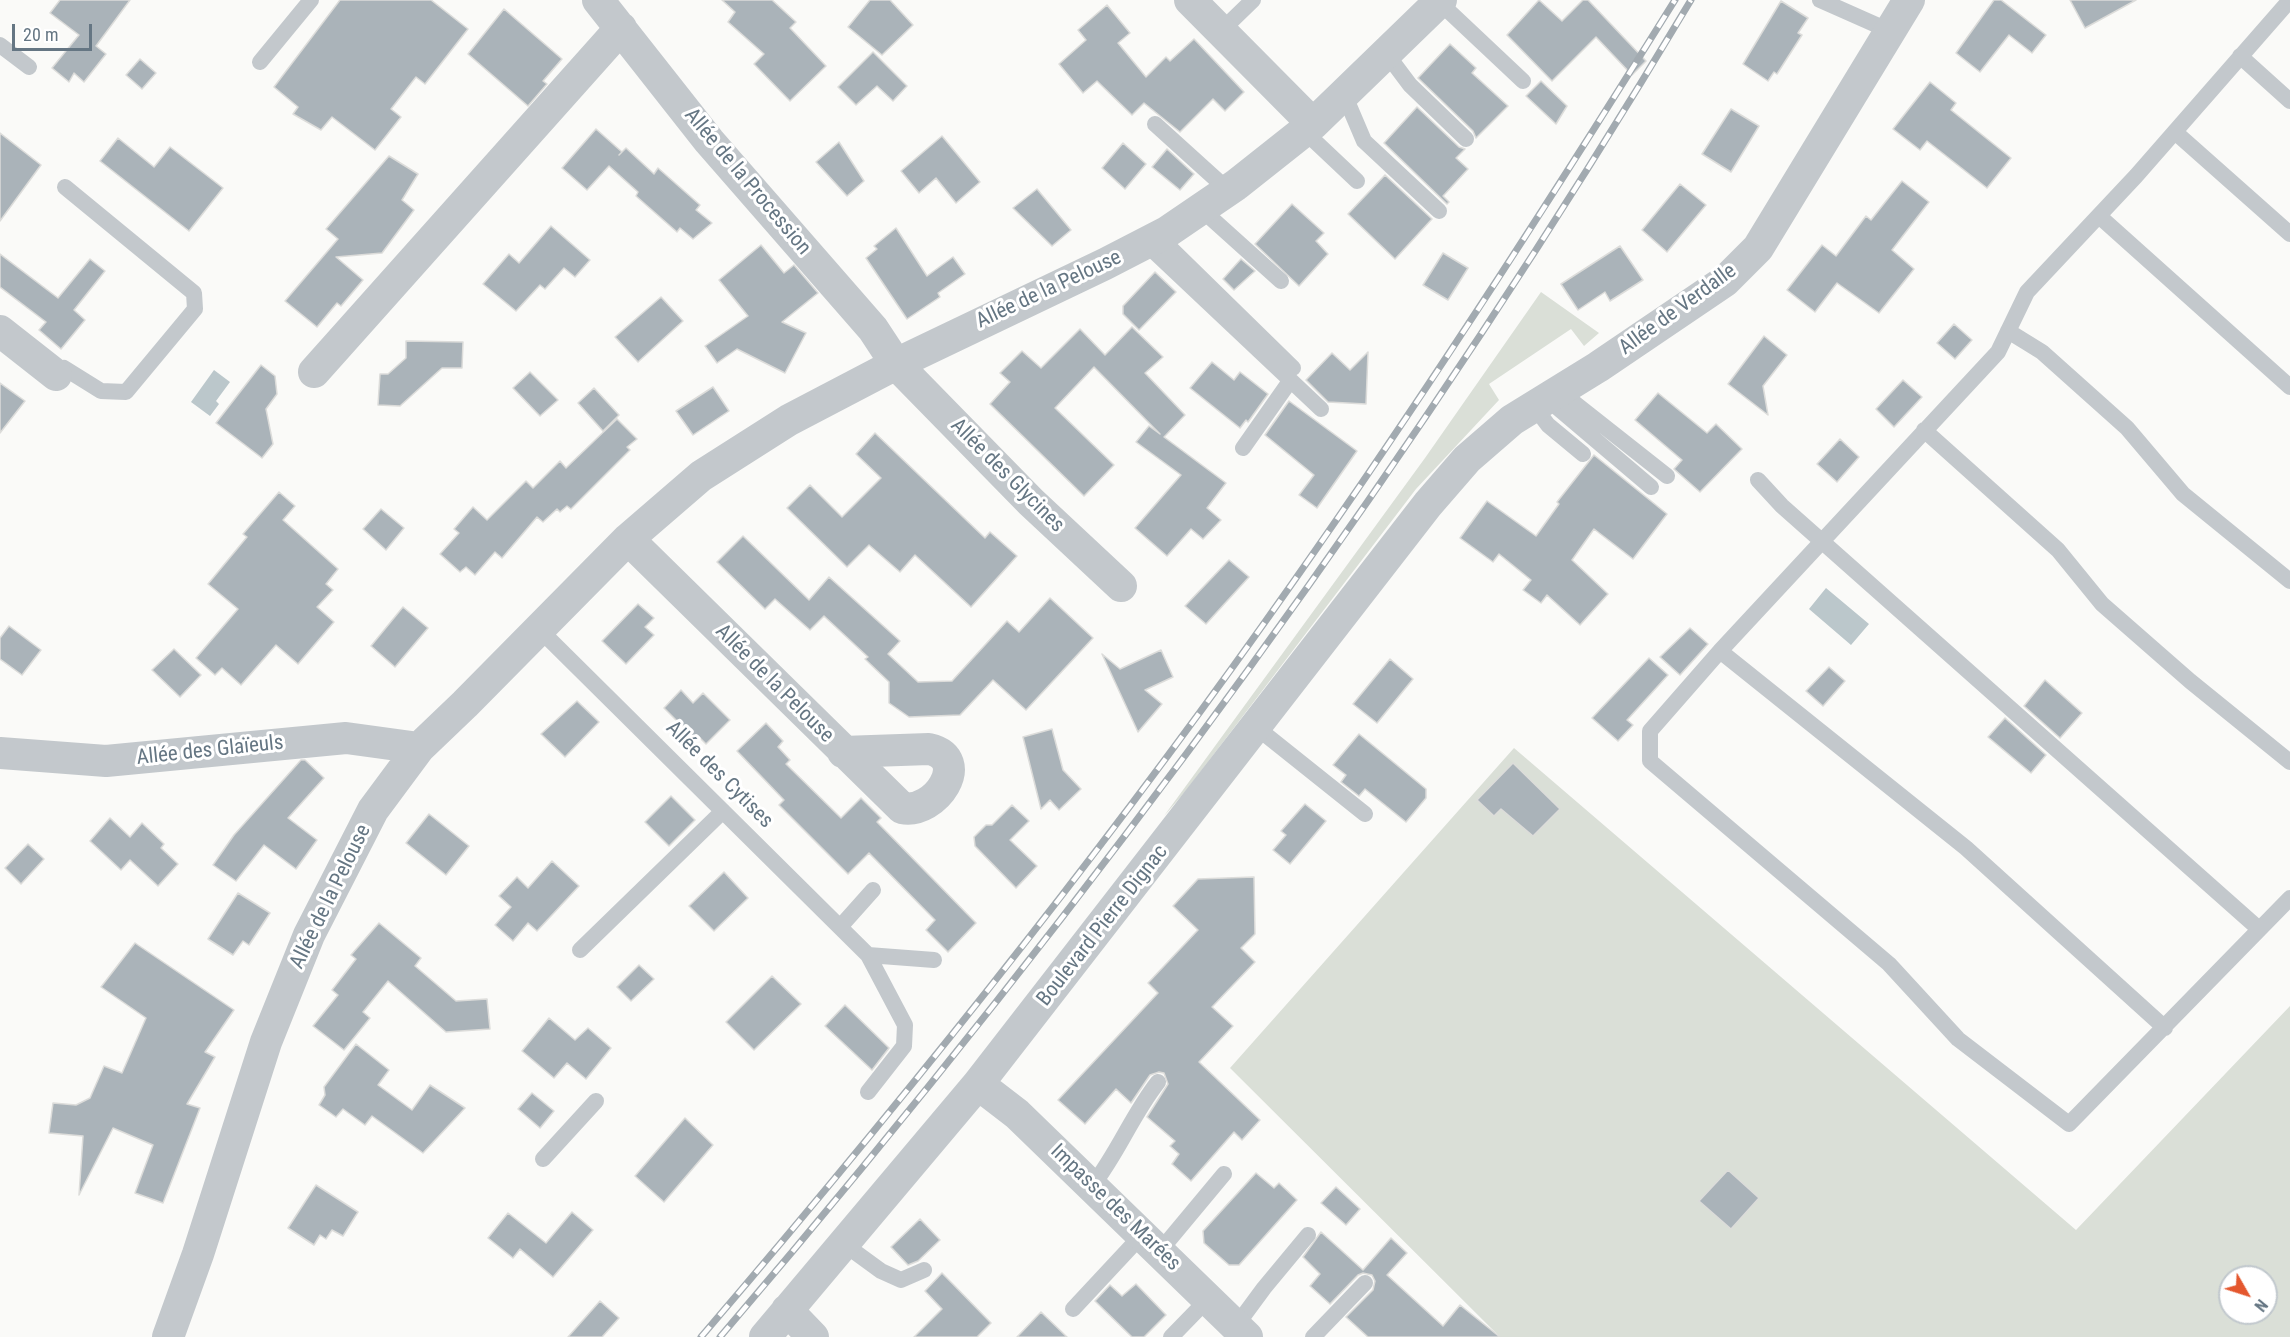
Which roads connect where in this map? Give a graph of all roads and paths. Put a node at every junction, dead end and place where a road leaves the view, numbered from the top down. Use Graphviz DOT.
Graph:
graph roads {
  1 [pos="311,0"];
  2 [pos="598,0"];
  3 [pos="1190,0"];
  4 [pos="1253,0"];
  5 [pos="1820,0"];
  6 [pos="1909,0"];
  7 [pos="2290,0"];
  8 [pos="1440,1"];
  9 [pos="621,28"];
  10 [pos="1221,31"];
  11 [pos="1890,31"];
  12 [pos="0,45"];
  13 [pos="1386,54"];
  14 [pos="2240,56"];
  15 [pos="260,62"];
  16 [pos="29,67"];
  17 [pos="1523,81"];
  18 [pos="1344,94"];
  19 [pos="2290,101"];
  20 [pos="1155,124"];
  21 [pos="1309,127"];
  22 [pos="2175,132"];
  23 [pos="1466,139"];
  24 [pos="1357,181"];
  25 [pos="65,187"];
  26 [pos="1229,191"];
  27 [pos="1201,209"];
  28 [pos="1439,212"];
  29 [pos="2099,216"];
  30 [pos="2290,234"];
  31 [pos="1151,240"];
  32 [pos="1281,281"];
  33 [pos="0,331"];
  34 [pos="2008,331"];
  35 [pos="896,364"];
  36 [pos="314,372"];
  37 [pos="56,375"];
  38 [pos="1291,375"];
  39 [pos="2290,387"];
  40 [pos="1546,397"];
  41 [pos="1321,409"];
  42 [pos="1924,430"];
  43 [pos="1243,448"];
  44 [pos="1583,454"];
  45 [pos="1667,476"];
  46 [pos="1758,480"];
  47 [pos="1651,487"];
  48 [pos="1428,504"];
  49 [pos="628,539"];
  50 [pos="1822,540"];
  51 [pos="2290,581"];
  52 [pos="1121,586"];
  53 [pos="538,628"];
  54 [pos="1720,651"];
  55 [pos="1256,727"];
  56 [pos="419,748"];
  57 [pos="843,752"];
  58 [pos="0,753"];
  59 [pos="2290,762"];
  60 [pos="723,811"];
  61 [pos="1365,814"];
  62 [pos="873,890"];
  63 [pos="2290,898"];
  64 [pos="840,927"];
  65 [pos="2259,929"];
  66 [pos="580,950"];
  67 [pos="868,955"];
  68 [pos="934,960"];
  69 [pos="2165,1028"];
  70 [pos="1158,1082"];
  71 [pos="978,1084"];
  72 [pos="868,1092"];
  73 [pos="596,1101"];
  74 [pos="543,1159"];
  75 [pos="1224,1174"];
  76 [pos="1092,1186"];
  77 [pos="1308,1235"];
  78 [pos="1150,1243"];
  79 [pos="844,1244"];
  80 [pos="924,1269"];
  81 [pos="1365,1283"];
  82 [pos="1208,1299"];
  83 [pos="1073,1309"];
  84 [pos="787,1310"];
  85 [pos="1242,1332"];
  86 [pos="168,1337"];
  87 [pos="765,1337"];
  88 [pos="813,1337"];
  89 [pos="1171,1337"];
  90 [pos="1313,1337"];
  1 -- 15 [label="lane"];
  2 -- 9 [label="street, Allée de la Procession"];
  3 -- 10 [label="street"];
  4 -- 10 [label="lane"];
  5 -- 11 [label="lane"];
  6 -- 11 [label="street, Allée de Verdalle"];
  7 -- 14 [label="lane"];
  8 -- 13 [label="street, Allée de la Pelouse"];
  8 -- 17 [label="lane"];
  9 -- 35 [label="street, Allée de la Procession"];
  9 -- 36 [label="street"];
  10 -- 21 [label="street"];
  11 -- 40 [label="street, Allée de Verdalle"];
  12 -- 16 [label="lane"];
  13 -- 18 [label="street, Allée de la Pelouse"];
  13 -- 23 [label="lane"];
  14 -- 19 [label="lane"];
  14 -- 22 [label="lane"];
  18 -- 21 [label="street, Allée de la Pelouse"];
  18 -- 28 [label="lane"];
  20 -- 26 [label="lane"];
  21 -- 24 [label="lane"];
  21 -- 26 [label="street, Allée de la Pelouse"];
  22 -- 29 [label="lane"];
  22 -- 30 [label="lane"];
  25 -- 37 [label="lane"];
  26 -- 27 [label="street, Allée de la Pelouse"];
  27 -- 31 [label="street, Allée de la Pelouse"];
  27 -- 32 [label="lane"];
  29 -- 34 [label="lane"];
  29 -- 39 [label="lane"];
  31 -- 35 [label="street, Allée de la Pelouse"];
  31 -- 38 [label="lane"];
  33 -- 37 [label="street"];
  34 -- 42 [label="lane"];
  34 -- 51 [label="lane"];
  35 -- 49 [label="street, Allée de la Pelouse"];
  35 -- 52 [label="street, Allée des Glycines"];
  38 -- 41 [label="lane"];
  38 -- 43 [label="lane"];
  40 -- 44 [label="lane"];
  40 -- 45 [label="lane"];
  40 -- 47 [label="lane"];
  40 -- 48 [label="street, Allée de Verdalle"];
  42 -- 50 [label="lane"];
  42 -- 59 [label="lane"];
  46 -- 50 [label="lane"];
  48 -- 55 [label="street, Boulevard Pierre Dignac"];
  49 -- 53 [label="street, Allée de la Pelouse"];
  49 -- 57 [label="street, Allée de la Pelouse"];
  50 -- 54 [label="lane"];
  50 -- 65 [label="lane"];
  53 -- 56 [label="street, Allée de la Pelouse"];
  53 -- 60 [label="lane, Allée des Cytises"];
  54 -- 69 [label="lane"];
  54 -- 69 [label="lane"];
  55 -- 61 [label="lane"];
  55 -- 71 [label="street, Boulevard Pierre Dignac"];
  56 -- 58 [label="street, Allée des Glaïeuls"];
  56 -- 86 [label="street, Allée de la Pelouse"];
  60 -- 64 [label="lane, Allée des Cytises"];
  60 -- 66 [label="lane"];
  62 -- 64 [label="lane"];
  63 -- 65 [label="lane"];
  64 -- 67 [label="lane, Allée des Cytises"];
  65 -- 69 [label="lane"];
  67 -- 68 [label="lane"];
  67 -- 72 [label="lane, Allée des Cytises"];
  70 -- 76 [label="lane"];
  71 -- 76 [label="street, Impasse des Marées"];
  71 -- 79 [label="street, Boulevard Pierre Dignac"];
  73 -- 74 [label="lane"];
  75 -- 78 [label="lane"];
  76 -- 78 [label="street, Impasse des Marées"];
  77 -- 85 [label="lane"];
  78 -- 82 [label="street, Impasse des Marées"];
  78 -- 83 [label="lane"];
  79 -- 80 [label="lane"];
  79 -- 84 [label="street, Boulevard Pierre Dignac"];
  81 -- 90 [label="lane"];
  82 -- 85 [label="street, Impasse des Marées"];
  82 -- 89 [label="lane"];
  84 -- 87 [label="street, Boulevard Pierre Dignac"];
  84 -- 88 [label="street"];
}
